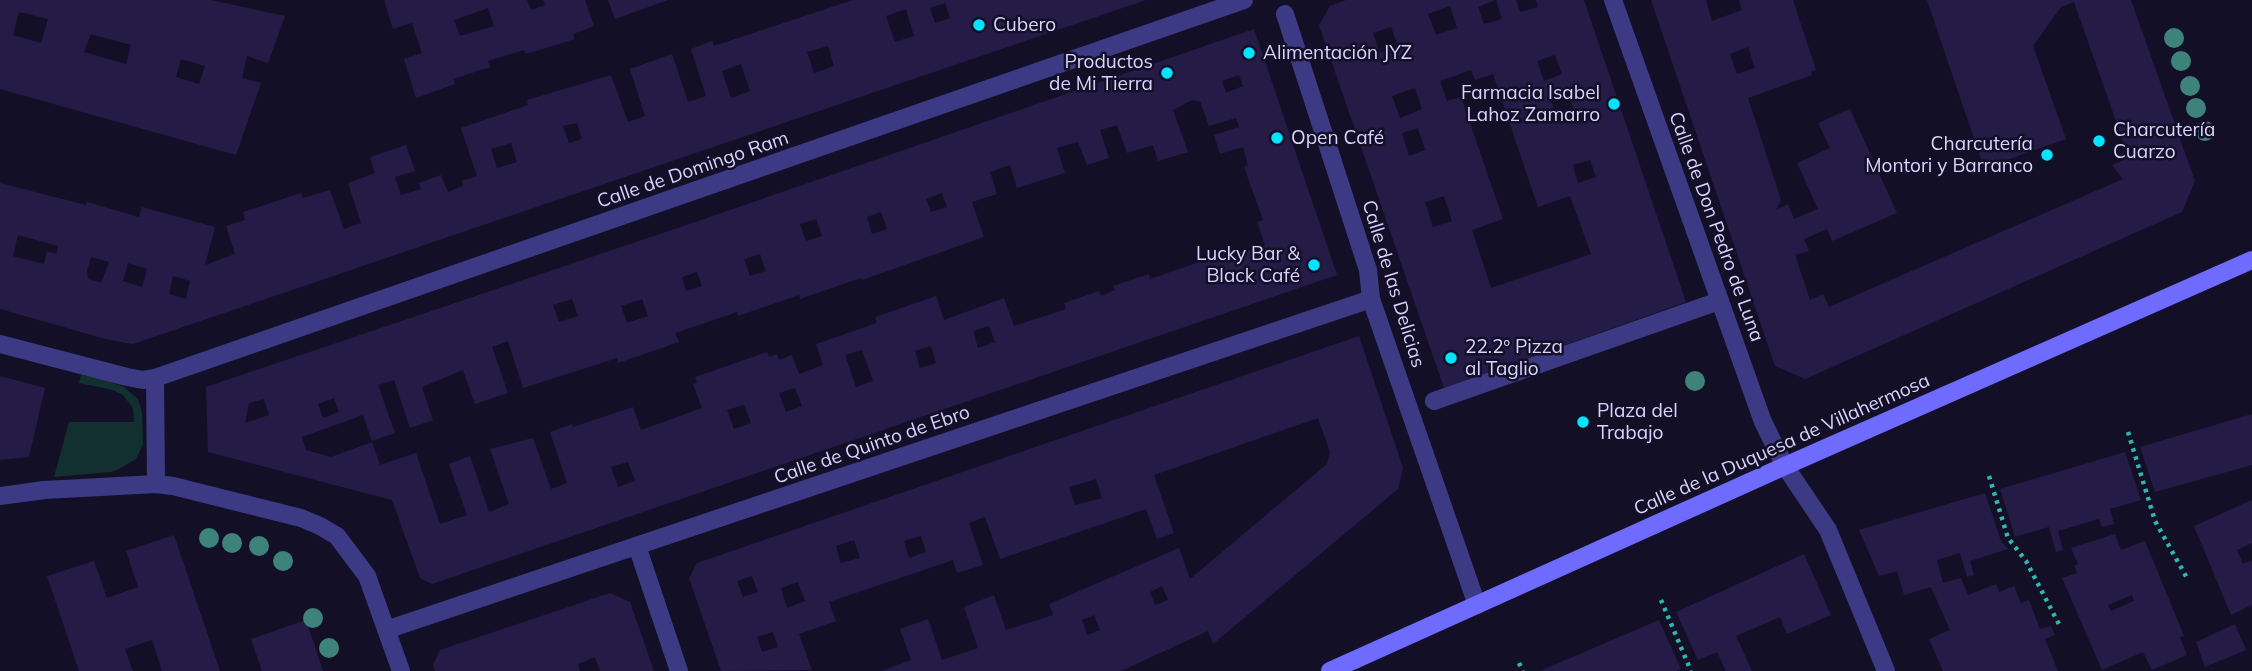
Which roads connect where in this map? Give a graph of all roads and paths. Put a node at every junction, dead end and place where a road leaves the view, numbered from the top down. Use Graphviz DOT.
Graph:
graph roads {
  1 [pos="1244,0"];
  2 [pos="1613,0"];
  3 [pos="1285,14"];
  4 [pos="2252,260"];
  5 [pos="1371,299"];
  6 [pos="1719,301"];
  7 [pos="0,344"];
  8 [pos="155,378"];
  9 [pos="1434,401"];
  10 [pos="2128,432"];
  11 [pos="1785,466"];
  12 [pos="1989,476"];
  13 [pos="156,484"];
  14 [pos="0,496"];
  15 [pos="637,546"];
  16 [pos="2187,578"];
  17 [pos="1661,600"];
  18 [pos="1477,606"];
  19 [pos="2061,628"];
  20 [pos="386,630"];
  21 [pos="1519,663"];
  22 [pos="401,671"];
  23 [pos="678,671"];
  24 [pos="1330,671"];
  25 [pos="1523,671"];
  26 [pos="1691,671"];
  27 [pos="1886,671"];
  1 -- 8 [label="street, Calle de Domingo Ram"];
  2 -- 6 [label="street, Calle de Don Pedro de Luna"];
  3 -- 5 [label="street, Calle de las Delicias"];
  4 -- 11 [label="main road, Calle de la Duquesa de Villahermosa"];
  5 -- 15 [label="street, Calle de Quinto de Ebro"];
  5 -- 18 [label="street, Calle de las Delicias"];
  6 -- 9 [label="street"];
  6 -- 11 [label="street, Calle de Don Pedro de Luna"];
  7 -- 8 [label="street, Calle de Domingo Ram"];
  8 -- 13 [label="street"];
  10 -- 16 [label="path"];
  11 -- 18 [label="main road, Calle de la Duquesa de Villahermosa"];
  11 -- 27 [label="street, Calle de Don Pedro de Luna"];
  12 -- 19 [label="path"];
  13 -- 14 [label="street"];
  13 -- 20 [label="street"];
  15 -- 20 [label="street, Calle de Quinto de Ebro"];
  15 -- 23 [label="street"];
  17 -- 26 [label="path"];
  18 -- 24 [label="main road, Calle de la Duquesa de Villahermosa"];
  20 -- 22 [label="street"];
  21 -- 25 [label="path"];
}
